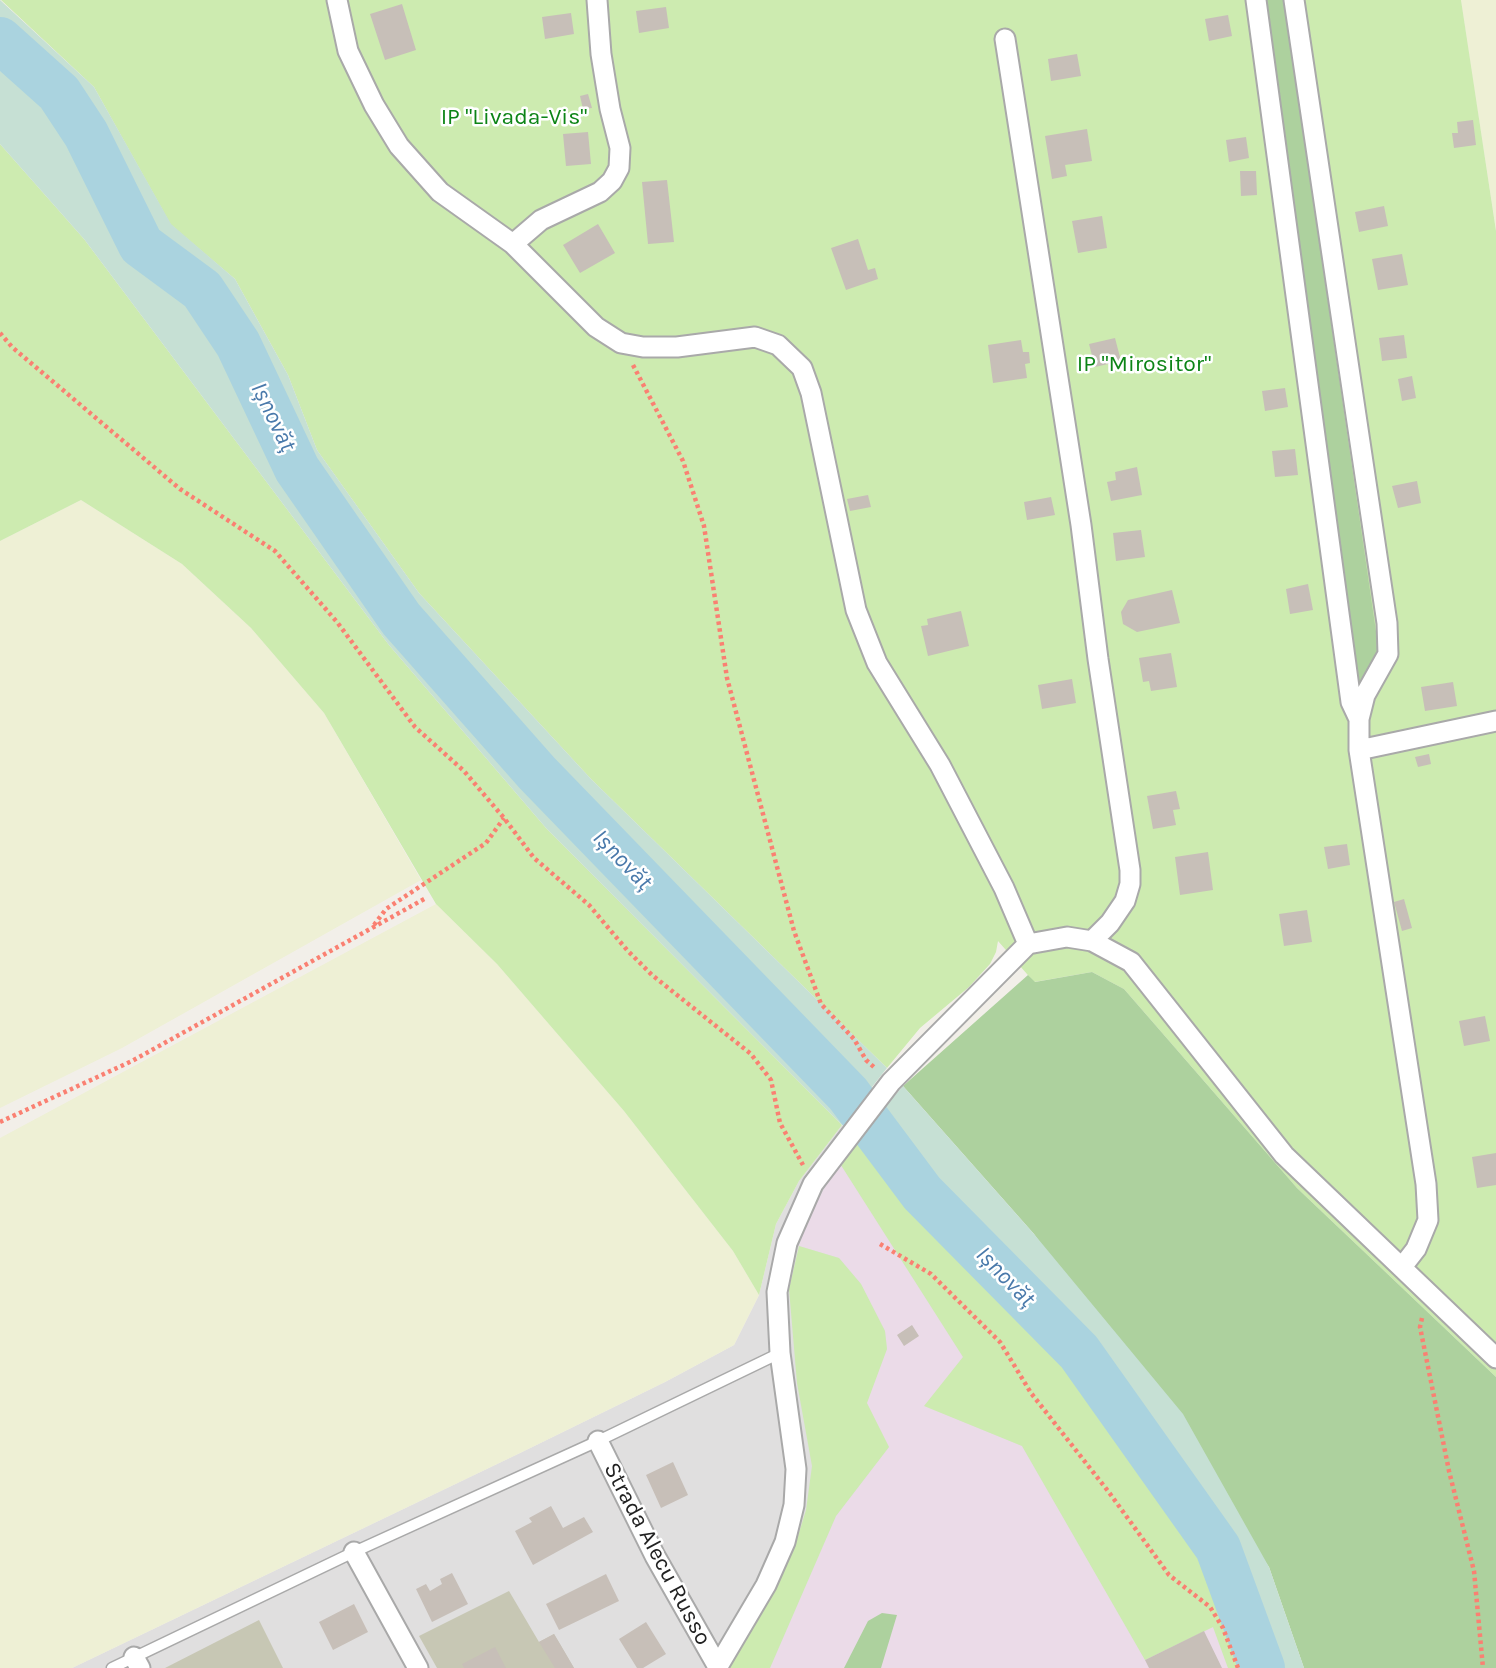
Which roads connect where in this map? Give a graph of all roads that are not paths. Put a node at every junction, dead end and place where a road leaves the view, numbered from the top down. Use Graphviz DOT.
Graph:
graph roads {
  1 [pos="337,0"];
  2 [pos="597,0"];
  3 [pos="1256,0"];
  4 [pos="1294,0"];
  5 [pos="1005,39"];
  6 [pos="513,243"];
  7 [pos="1359,719"];
  8 [pos="1496,721"];
  9 [pos="1359,750"];
  10 [pos="1092,941"];
  11 [pos="1028,944"];
  12 [pos="1402,1267"];
  13 [pos="780,1353"];
  14 [pos="1496,1358"];
  15 [pos="598,1441"];
  16 [pos="354,1552"];
  17 [pos="137,1662"];
  18 [pos="718,1667"];
  19 [pos="112,1668"];
  20 [pos="418,1668"];
  1 -- 6 [label="street"];
  2 -- 6 [label="street"];
  3 -- 7 [label="street"];
  4 -- 7 [label="street"];
  5 -- 10 [label="street"];
  6 -- 11 [label="street"];
  7 -- 9 [label="street"];
  8 -- 9 [label="street"];
  9 -- 12 [label="street"];
  10 -- 11 [label="street"];
  10 -- 12 [label="street"];
  11 -- 13 [label="street"];
  12 -- 14 [label="street"];
  13 -- 15 [label="lane"];
  13 -- 18 [label="street"];
  15 -- 16 [label="lane"];
  15 -- 18 [label="street, Strada Alecu Russo"];
  16 -- 17 [label="lane"];
  16 -- 20 [label="street"];
  17 -- 19 [label="lane"];
}
